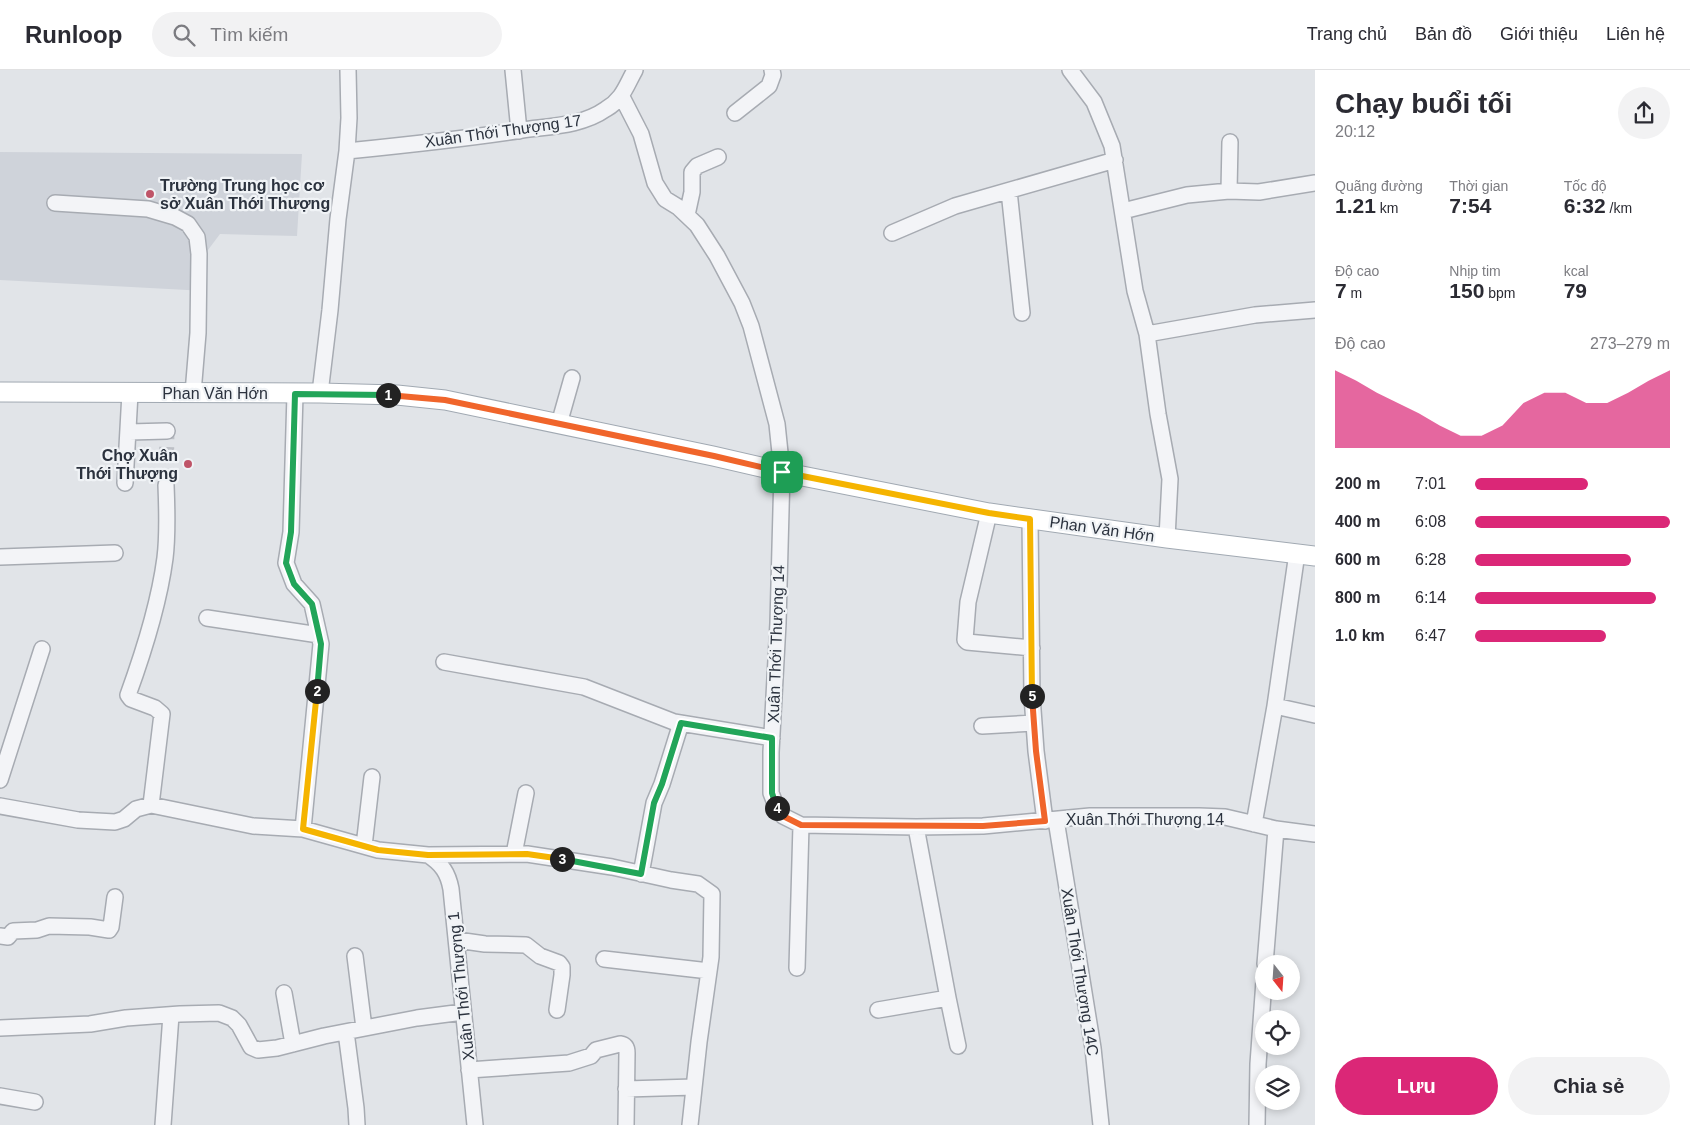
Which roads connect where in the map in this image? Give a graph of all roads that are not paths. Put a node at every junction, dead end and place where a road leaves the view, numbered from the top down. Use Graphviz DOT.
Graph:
graph roads {
  1 [pos="348,70"];
  2 [pos="513,70"];
  3 [pos="635,70"];
  4 [pos="772,70"];
  5 [pos="1070,70"];
  6 [pos="622,96"];
  7 [pos="735,113"];
  8 [pos="519,131"];
  9 [pos="1230,142"];
  10 [pos="347,151"];
  11 [pos="718,157"];
  12 [pos="1115,160"];
  13 [pos="1315,184"];
  14 [pos="1009,191"];
  15 [pos="1229,191"];
  16 [pos="55,203"];
  17 [pos="1123,212"];
  18 [pos="687,216"];
  19 [pos="892,233"];
  20 [pos="1315,310"];
  21 [pos="1022,313"];
  22 [pos="1147,334"];
  23 [pos="572,378"];
  24 [pos="0,392"];
  25 [pos="130,393"];
  26 [pos="193,393"];
  27 [pos="320,393"];
  28 [pos="295,394"];
  29 [pos="559,424"];
  30 [pos="167,431"];
  31 [pos="129,432"];
  32 [pos="782,472"];
  33 [pos="125,482"];
  34 [pos="166,485"];
  35 [pos="989,513"];
  36 [pos="1030,519"];
  37 [pos="1167,538"];
  38 [pos="115,553"];
  39 [pos="1306,555"];
  40 [pos="0,557"];
  41 [pos="207,618"];
  42 [pos="319,635"];
  43 [pos="1032,648"];
  44 [pos="42,649"];
  45 [pos="444,662"];
  46 [pos="1275,706"];
  47 [pos="1315,715"];
  48 [pos="1034,722"];
  49 [pos="681,723"];
  50 [pos="982,726"];
  51 [pos="772,738"];
  52 [pos="372,777"];
  53 [pos="0,780"];
  54 [pos="526,792"];
  55 [pos="151,805"];
  56 [pos="0,806"];
  57 [pos="1051,820"];
  58 [pos="1254,824"];
  59 [pos="801,825"];
  60 [pos="916,827"];
  61 [pos="303,829"];
  62 [pos="1276,829"];
  63 [pos="1315,834"];
  64 [pos="364,846"];
  65 [pos="514,854"];
  66 [pos="428,855"];
  67 [pos="641,874"];
  68 [pos="115,897"];
  69 [pos="0,936"];
  70 [pos="457,940"];
  71 [pos="1266,955"];
  72 [pos="355,956"];
  73 [pos="604,959"];
  74 [pos="797,968"];
  75 [pos="709,971"];
  76 [pos="284,993"];
  77 [pos="948,998"];
  78 [pos="1263,1000"];
  79 [pos="557,1010"];
  80 [pos="878,1010"];
  81 [pos="463,1012"];
  82 [pos="171,1014"];
  83 [pos="0,1028"];
  84 [pos="364,1028"];
  85 [pos="346,1032"];
  86 [pos="293,1044"];
  87 [pos="958,1046"];
  88 [pos="469,1070"];
  89 [pos="694,1087"];
  90 [pos="626,1089"];
  91 [pos="0,1096"];
  92 [pos="35,1102"];
  93 [pos="163,1125"];
  94 [pos="357,1125"];
  95 [pos="475,1125"];
  96 [pos="626,1125"];
  97 [pos="690,1125"];
  98 [pos="1101,1125"];
  99 [pos="1257,1125"];
  1 -- 10 [label="street"];
  2 -- 8 [label="street"];
  3 -- 6 [label="street, Xuân Thới Thượng 17"];
  4 -- 7 [label="street"];
  5 -- 12 [label="street"];
  6 -- 8 [label="street, Xuân Thới Thượng 17"];
  6 -- 18 [label="street, Xuân Thới Thượng 14"];
  8 -- 10 [label="street, Xuân Thới Thượng 17"];
  9 -- 15 [label="street"];
  10 -- 27 [label="street"];
  11 -- 18 [label="street"];
  12 -- 14 [label="street"];
  12 -- 17 [label="street"];
  13 -- 15 [label="street"];
  14 -- 19 [label="street"];
  14 -- 21 [label="street"];
  15 -- 17 [label="street"];
  16 -- 26 [label="street"];
  17 -- 22 [label="street"];
  18 -- 32 [label="street, Xuân Thới Thượng 14"];
  20 -- 22 [label="street"];
  22 -- 37 [label="street"];
  23 -- 29 [label="street"];
  24 -- 25 [label="main road, Phan Văn Hớn"];
  25 -- 26 [label="main road, Phan Văn Hớn"];
  25 -- 31 [label="street"];
  26 -- 28 [label="main road, Phan Văn Hớn"];
  27 -- 28 [label="main road, Phan Văn Hớn"];
  27 -- 29 [label="main road, Phan Văn Hớn"];
  28 -- 42 [label="street"];
  29 -- 32 [label="main road, Phan Văn Hớn"];
  30 -- 31 [label="street"];
  31 -- 33 [label="street"];
  32 -- 35 [label="main road, Phan Văn Hớn"];
  32 -- 51 [label="street, Xuân Thới Thượng 14"];
  34 -- 55 [label="street"];
  35 -- 36 [label="main road, Phan Văn Hớn"];
  35 -- 43 [label="street"];
  36 -- 37 [label="main road, Phan Văn Hớn"];
  36 -- 43 [label="street, Xuân Thới Thượng 14C"];
  37 -- 39 [label="main road, Phan Văn Hớn"];
  38 -- 40 [label="street"];
  39 -- 46 [label="street"];
  41 -- 42 [label="street"];
  42 -- 61 [label="street"];
  43 -- 48 [label="street, Xuân Thới Thượng 14C"];
  44 -- 53 [label="street"];
  45 -- 49 [label="street"];
  46 -- 47 [label="street"];
  46 -- 58 [label="street"];
  48 -- 50 [label="street"];
  48 -- 57 [label="street, Xuân Thới Thượng 14C"];
  49 -- 51 [label="street"];
  49 -- 67 [label="street"];
  51 -- 59 [label="street, Xuân Thới Thượng 14"];
  52 -- 64 [label="street"];
  54 -- 65 [label="street"];
  55 -- 56 [label="street"];
  55 -- 61 [label="street"];
  57 -- 58 [label="street, Xuân Thới Thượng 14"];
  57 -- 60 [label="street, Xuân Thới Thượng 14"];
  57 -- 98 [label="street, Xuân Thới Thượng 14C"];
  58 -- 62 [label="street, Xuân Thới Thượng 14"];
  59 -- 60 [label="street, Xuân Thới Thượng 14"];
  59 -- 74 [label="street"];
  60 -- 77 [label="street"];
  61 -- 64 [label="street"];
  62 -- 63 [label="street, Xuân Thới Thượng 14"];
  62 -- 71 [label="street"];
  64 -- 66 [label="street"];
  65 -- 66 [label="street"];
  65 -- 67 [label="street"];
  66 -- 70 [label="street, Xuân Thới Thượng 1"];
  67 -- 75 [label="street"];
  68 -- 69 [label="street"];
  70 -- 79 [label="street"];
  70 -- 81 [label="street, Xuân Thới Thượng 1"];
  72 -- 84 [label="street"];
  73 -- 75 [label="street"];
  75 -- 89 [label="street"];
  76 -- 86 [label="street"];
  77 -- 80 [label="street"];
  77 -- 87 [label="street"];
  78 -- 99 [label="street"];
  81 -- 84 [label="street"];
  81 -- 88 [label="street, Xuân Thới Thượng 1"];
  82 -- 83 [label="street"];
  82 -- 86 [label="street"];
  82 -- 93 [label="street"];
  84 -- 85 [label="street"];
  85 -- 86 [label="street"];
  85 -- 94 [label="street"];
  88 -- 90 [label="street"];
  88 -- 95 [label="street, Xuân Thới Thượng 1"];
  89 -- 90 [label="street"];
  89 -- 97 [label="street"];
  90 -- 96 [label="street"];
  91 -- 92 [label="street"];
}
